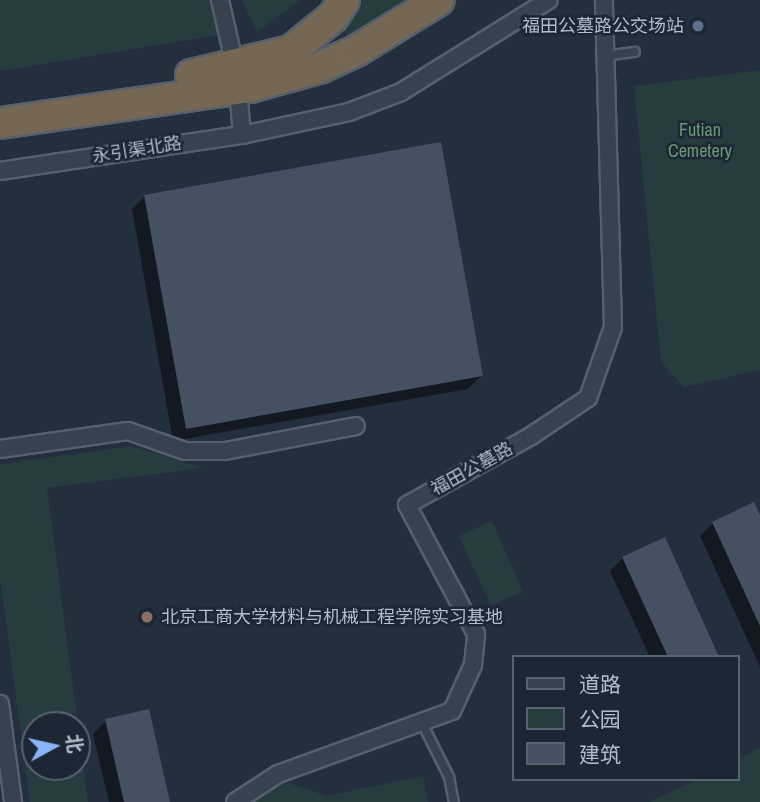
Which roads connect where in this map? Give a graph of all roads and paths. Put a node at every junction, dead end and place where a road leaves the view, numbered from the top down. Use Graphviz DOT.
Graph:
graph roads {
  1 [pos="220,0"];
  2 [pos="344,0"];
  3 [pos="439,0"];
  4 [pos="549,0"];
  5 [pos="604,0"];
  6 [pos="635,52"];
  7 [pos="232,53"];
  8 [pos="605,56"];
  9 [pos="239,103"];
  10 [pos="0,104"];
  11 [pos="0,123"];
  12 [pos="242,135"];
  13 [pos="0,171"];
  14 [pos="356,426"];
  15 [pos="0,449"];
  16 [pos="0,704"];
  17 [pos="421,721"];
  18 [pos="13,802"];
  19 [pos="235,802"];
  20 [pos="454,802"];
  1 -- 7 [label="street"];
  2 -- 10 [label="highway"];
  3 -- 11 [label="highway"];
  4 -- 12 [label="street, 永引渠北路"];
  5 -- 8 [label="street, 福田公墓路"];
  6 -- 8 [label="lane"];
  8 -- 17 [label="street, 福田公墓路"];
  9 -- 12 [label="street"];
  12 -- 13 [label="street, 永引渠北路"];
  14 -- 15 [label="street"];
  16 -- 18 [label="street"];
  17 -- 19 [label="street, 福田公墓路"];
  17 -- 20 [label="lane"];
}
